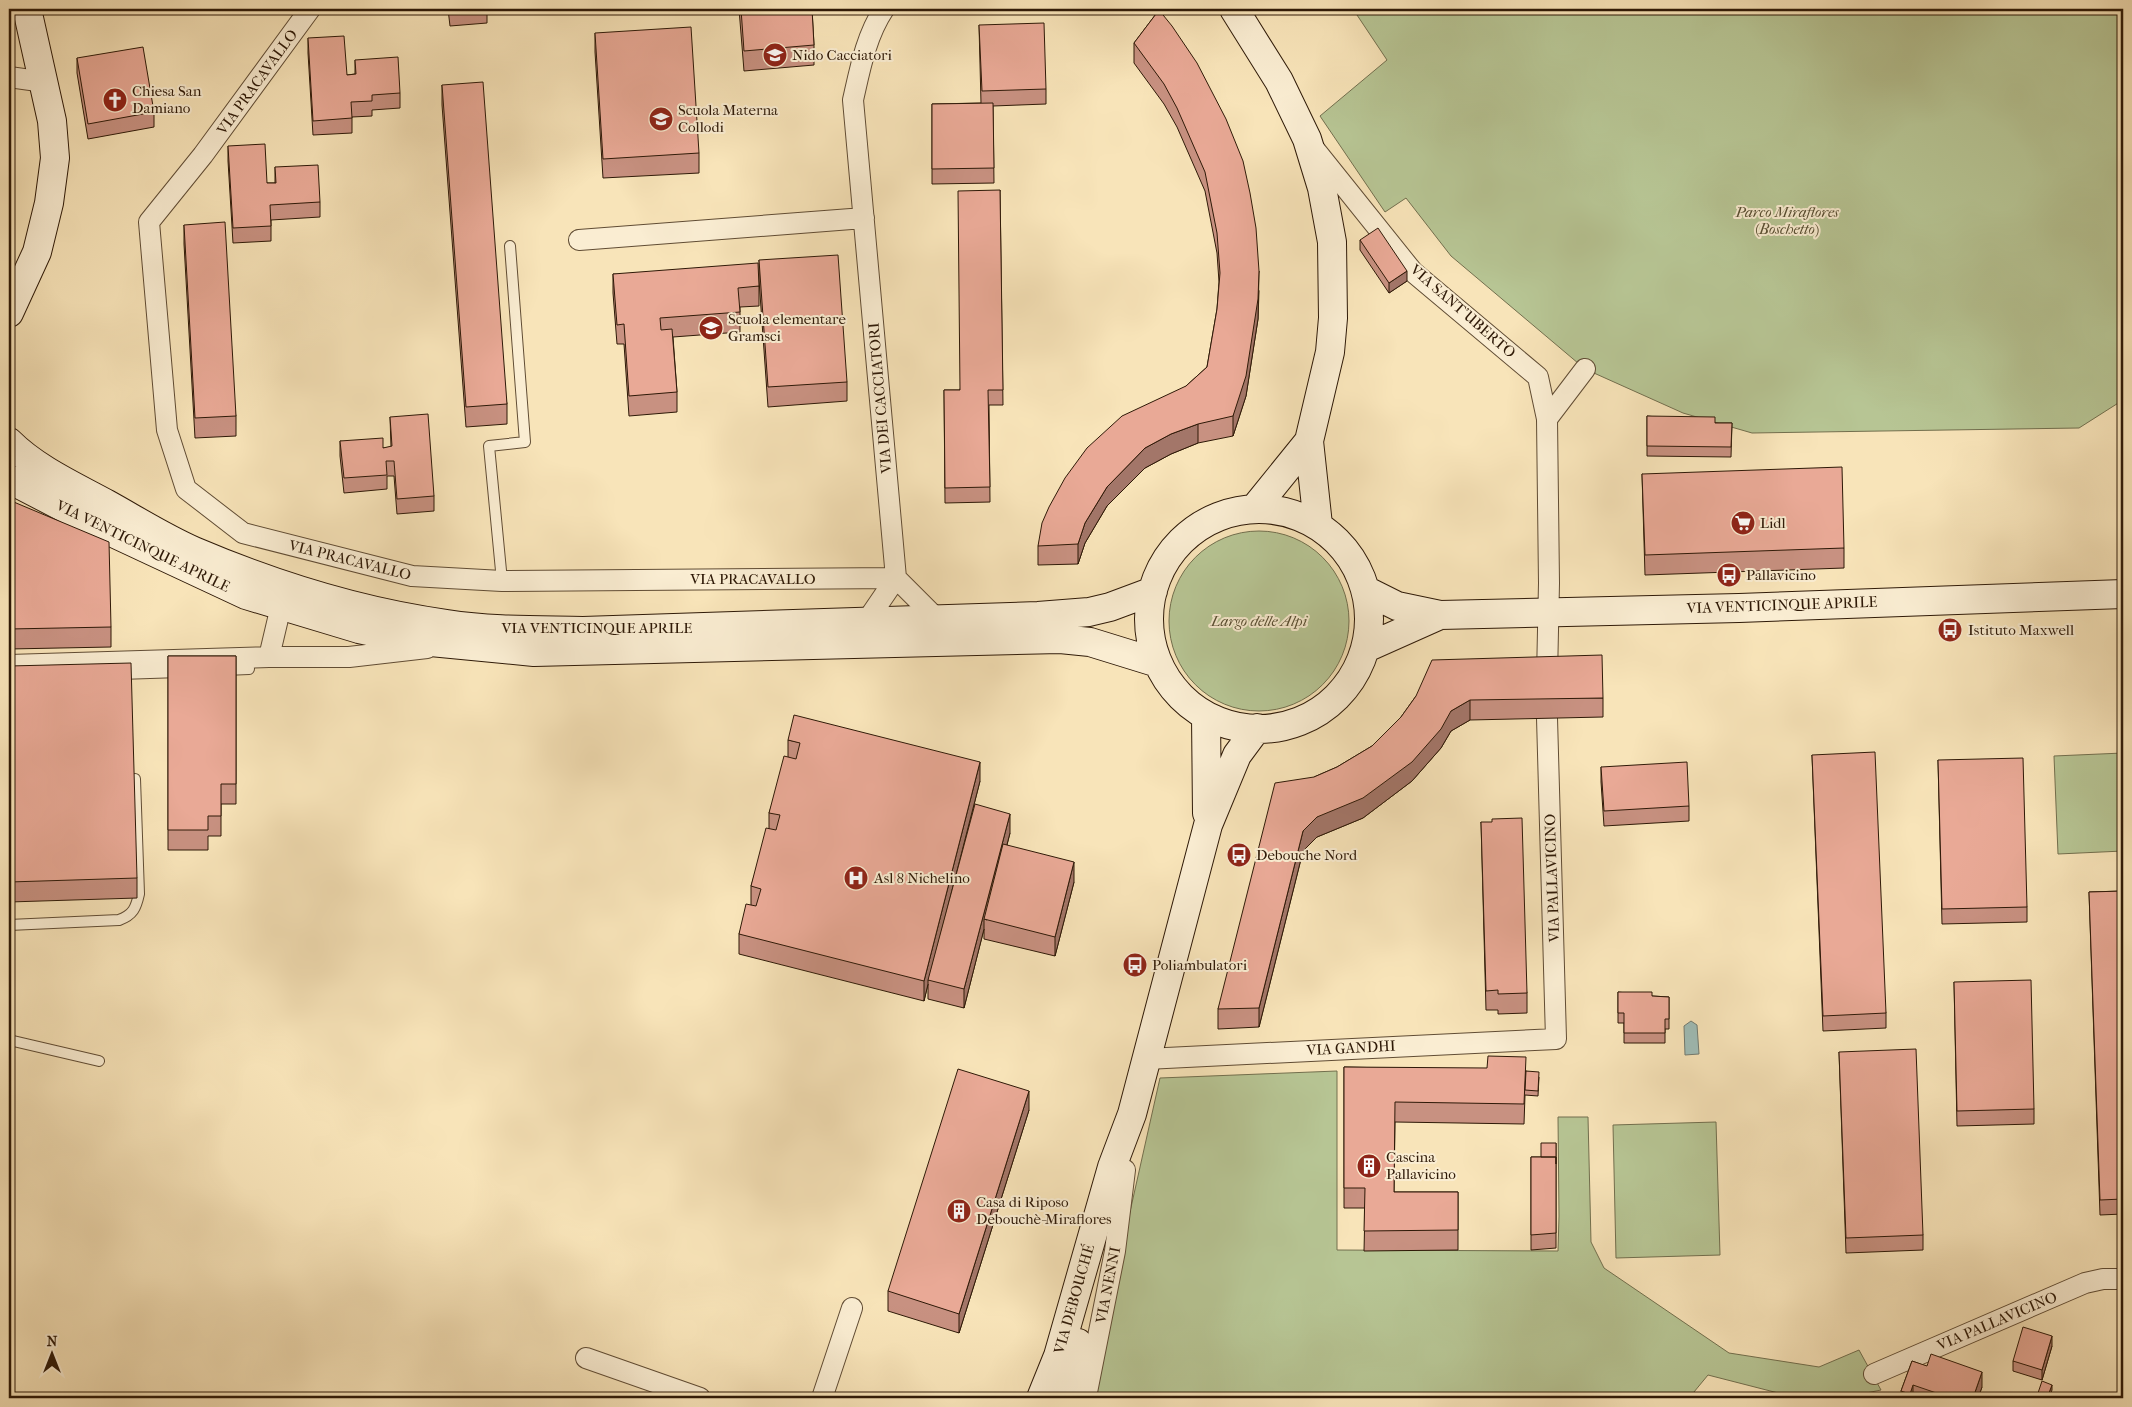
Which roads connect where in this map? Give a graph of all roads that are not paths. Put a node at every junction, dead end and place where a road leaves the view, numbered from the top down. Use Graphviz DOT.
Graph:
graph roads {
  1 [pos="27,9"];
  2 [pos="310,9"];
  3 [pos="884,9"];
  4 [pos="1234,9"];
  5 [pos="9,77"];
  6 [pos="45,82"];
  7 [pos="1307,139"];
  8 [pos="864,218"];
  9 [pos="579,240"];
  10 [pos="510,246"];
  11 [pos="9,313"];
  12 [pos="1585,369"];
  13 [pos="1547,419"];
  14 [pos="1309,440"];
  15 [pos="9,442"];
  16 [pos="9,479"];
  17 [pos="1254,509"];
  18 [pos="1318,525"];
  19 [pos="896,578"];
  20 [pos="502,581"];
  21 [pos="1365,590"];
  22 [pos="1153,591"];
  23 [pos="2123,594"];
  24 [pos="281,606"];
  25 [pos="1547,612"];
  26 [pos="1440,615"];
  27 [pos="938,620"];
  28 [pos="866,622"];
  29 [pos="449,644"];
  30 [pos="1366,648"];
  31 [pos="268,657"];
  32 [pos="248,658"];
  33 [pos="1158,663"];
  34 [pos="9,665"];
  35 [pos="191,671"];
  36 [pos="210,671"];
  37 [pos="105,674"];
  38 [pos="1547,677"];
  39 [pos="1206,716"];
  40 [pos="1547,718"];
  41 [pos="1257,728"];
  42 [pos="135,779"];
  43 [pos="1208,824"];
  44 [pos="9,925"];
  45 [pos="1556,1038"];
  46 [pos="9,1040"];
  47 [pos="1146,1059"];
  48 [pos="99,1061"];
  49 [pos="1132,1114"];
  50 [pos="1125,1170"];
  51 [pos="2123,1278"];
  52 [pos="852,1308"];
  53 [pos="586,1358"];
  54 [pos="1874,1374"];
  55 [pos="700,1398"];
  56 [pos="822,1398"];
  57 [pos="1041,1398"];
  58 [pos="1066,1398"];
  59 [pos="1088,1398"];
  1 -- 6 [label="main road"];
  2 -- 20 [label="street, VIA PRACAVALLO"];
  3 -- 8 [label="street, VIA DEI CACCIATORI"];
  4 -- 7 [label="main road"];
  5 -- 6 [label="street"];
  6 -- 11 [label="main road"];
  7 -- 13 [label="street, VIA SANT'UBERTO"];
  7 -- 14 [label="main road"];
  8 -- 9 [label="street"];
  8 -- 19 [label="street, VIA DEI CACCIATORI"];
  10 -- 20 [label="lane"];
  12 -- 13 [label="street"];
  13 -- 25 [label="street, VIA SANT'UBERTO"];
  14 -- 17 [label="main road"];
  14 -- 18 [label="main road"];
  15 -- 28 [label="main road, VIA VENTICINQUE APRILE"];
  16 -- 24 [label="main road, VIA VENTICINQUE APRILE"];
  17 -- 18 [label="main road"];
  17 -- 22 [label="main road"];
  18 -- 21 [label="main road"];
  19 -- 20 [label="street, VIA PRACAVALLO"];
  19 -- 27 [label="street"];
  19 -- 28 [label="street"];
  21 -- 26 [label="main road, VIA VENTICINQUE APRILE"];
  21 -- 30 [label="main road"];
  22 -- 27 [label="main road, VIA VENTICINQUE APRILE"];
  22 -- 33 [label="main road"];
  23 -- 25 [label="main road, VIA VENTICINQUE APRILE"];
  24 -- 29 [label="main road, VIA VENTICINQUE APRILE"];
  24 -- 31 [label="street"];
  25 -- 26 [label="main road, VIA VENTICINQUE APRILE"];
  25 -- 38 [label="street"];
  26 -- 30 [label="main road, VIA VENTICINQUE APRILE"];
  27 -- 28 [label="main road, VIA VENTICINQUE APRILE"];
  29 -- 31 [label="street, VIA VENTICINQUE APRILE"];
  29 -- 33 [label="main road, VIA VENTICINQUE APRILE"];
  30 -- 41 [label="main road"];
  31 -- 32 [label="street, VIA VENTICINQUE APRILE"];
  32 -- 34 [label="street, VIA VENTICINQUE APRILE"];
  32 -- 36 [label="lane"];
  33 -- 39 [label="main road"];
  35 -- 37 [label="lane"];
  39 -- 41 [label="main road"];
  39 -- 43 [label="main road, VIA DEBOUCHÉ"];
  40 -- 45 [label="street, VIA PALLAVICINO"];
  41 -- 43 [label="main road, VIA DEBOUCHÉ"];
  42 -- 44 [label="lane"];
  43 -- 47 [label="main road, VIA DEBOUCHÉ"];
  45 -- 47 [label="street, VIA GANDHI"];
  46 -- 48 [label="lane"];
  47 -- 49 [label="main road, VIA DEBOUCHÉ"];
  49 -- 50 [label="main road, VIA DEBOUCHÉ"];
  49 -- 57 [label="main road, VIA DEBOUCHÉ"];
  50 -- 58 [label="main road, VIA DEBOUCHÉ"];
  50 -- 59 [label="street, VIA NENNI"];
  51 -- 54 [label="street, VIA PALLAVICINO"];
  52 -- 56 [label="street"];
  53 -- 55 [label="street"];
}
